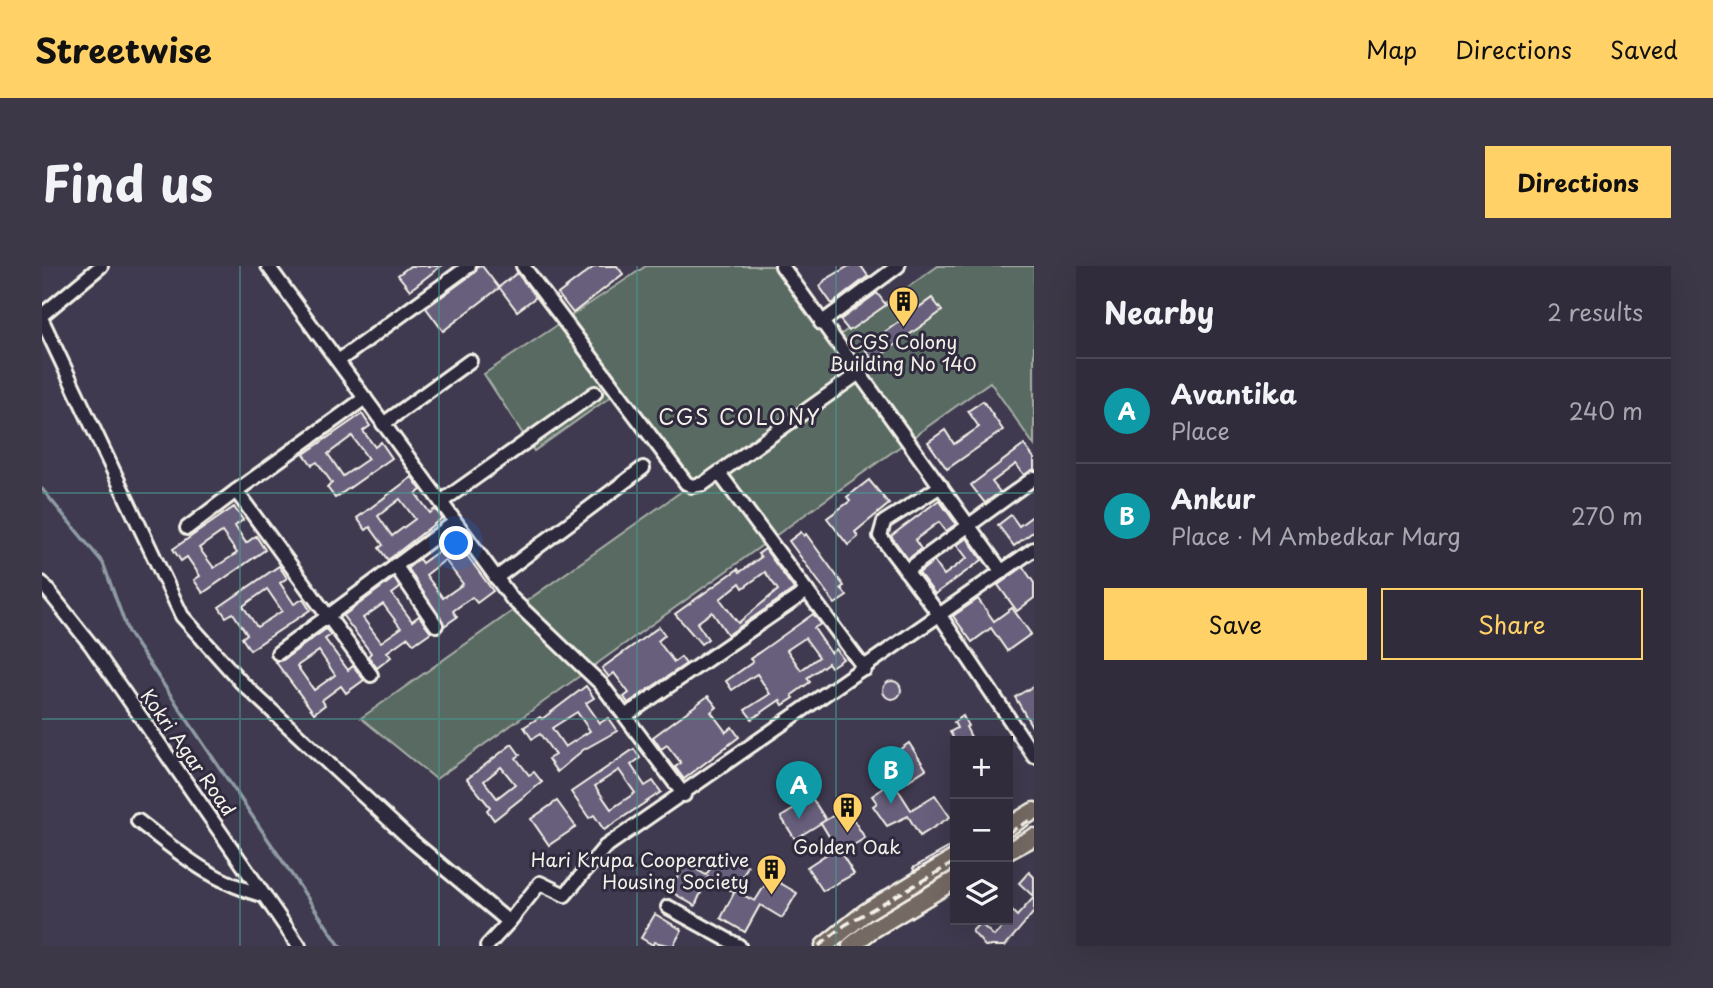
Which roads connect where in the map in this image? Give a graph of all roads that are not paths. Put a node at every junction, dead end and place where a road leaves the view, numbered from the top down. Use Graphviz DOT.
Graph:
graph roads {
  1 [pos="101,266"];
  2 [pos="268,266"];
  3 [pos="469,266"];
  4 [pos="523,266"];
  5 [pos="782,266"];
  6 [pos="898,266"];
  7 [pos="42,318"];
  8 [pos="821,323"];
  9 [pos="338,361"];
  10 [pos="470,361"];
  11 [pos="859,373"];
  12 [pos="594,393"];
  13 [pos="365,398"];
  14 [pos="383,424"];
  15 [pos="643,468"];
  16 [pos="719,473"];
  17 [pos="1034,478"];
  18 [pos="941,486"];
  19 [pos="236,491"];
  20 [pos="441,502"];
  21 [pos="455,522"];
  22 [pos="968,524"];
  23 [pos="187,528"];
  24 [pos="1034,549"];
  25 [pos="395,565"];
  26 [pos="906,571"];
  27 [pos="1002,572"];
  28 [pos="496,578"];
  29 [pos="42,583"];
  30 [pos="807,592"];
  31 [pos="327,615"];
  32 [pos="941,617"];
  33 [pos="436,625"];
  34 [pos="278,653"];
  35 [pos="865,669"];
  36 [pos="371,675"];
  37 [pos="625,716"];
  38 [pos="1034,756"];
  39 [pos="684,795"];
  40 [pos="1034,811"];
  41 [pos="138,821"];
  42 [pos="1013,824"];
  43 [pos="1034,837"];
  44 [pos="1013,848"];
  45 [pos="950,861"];
  46 [pos="917,881"];
  47 [pos="950,883"];
  48 [pos="265,896"];
  49 [pos="926,897"];
  50 [pos="667,907"];
  51 [pos="509,922"];
  52 [pos="294,945"];
  53 [pos="487,946"];
  54 [pos="739,946"];
  55 [pos="824,946"];
  56 [pos="851,946"];
  1 -- 7 [label="street"];
  2 -- 9 [label="street"];
  3 -- 9 [label="street"];
  4 -- 16 [label="street"];
  5 -- 8 [label="street"];
  6 -- 8 [label="street"];
  7 -- 51 [label="street"];
  8 -- 11 [label="street"];
  9 -- 13 [label="street"];
  10 -- 14 [label="street"];
  11 -- 16 [label="street"];
  11 -- 18 [label="street"];
  12 -- 20 [label="street"];
  13 -- 14 [label="street"];
  13 -- 19 [label="street"];
  14 -- 20 [label="street"];
  15 -- 28 [label="street"];
  16 -- 30 [label="street"];
  17 -- 22 [label="street"];
  18 -- 22 [label="street"];
  18 -- 26 [label="street"];
  19 -- 23 [label="street"];
  19 -- 31 [label="street"];
  20 -- 21 [label="street"];
  21 -- 25 [label="street"];
  21 -- 28 [label="street"];
  22 -- 26 [label="street"];
  22 -- 27 [label="street"];
  24 -- 27 [label="street"];
  25 -- 31 [label="street"];
  25 -- 33 [label="street"];
  26 -- 32 [label="street"];
  27 -- 32 [label="street"];
  28 -- 37 [label="street"];
  29 -- 48 [label="street, Kokri Agar Road"];
  30 -- 35 [label="street"];
  30 -- 37 [label="street"];
  31 -- 34 [label="street"];
  31 -- 36 [label="street"];
  32 -- 35 [label="street"];
  32 -- 38 [label="street"];
  35 -- 39 [label="street"];
  37 -- 39 [label="street"];
  39 -- 51 [label="street"];
  40 -- 42 [label="main road"];
  41 -- 48 [label="street"];
  43 -- 44 [label="main road"];
  45 -- 46 [label="main road"];
  46 -- 49 [label="main road"];
  46 -- 55 [label="main road"];
  47 -- 49 [label="main road"];
  48 -- 52 [label="street, Kokri Agar Road"];
  49 -- 56 [label="main road"];
  50 -- 54 [label="street"];
  51 -- 53 [label="street"];
}
